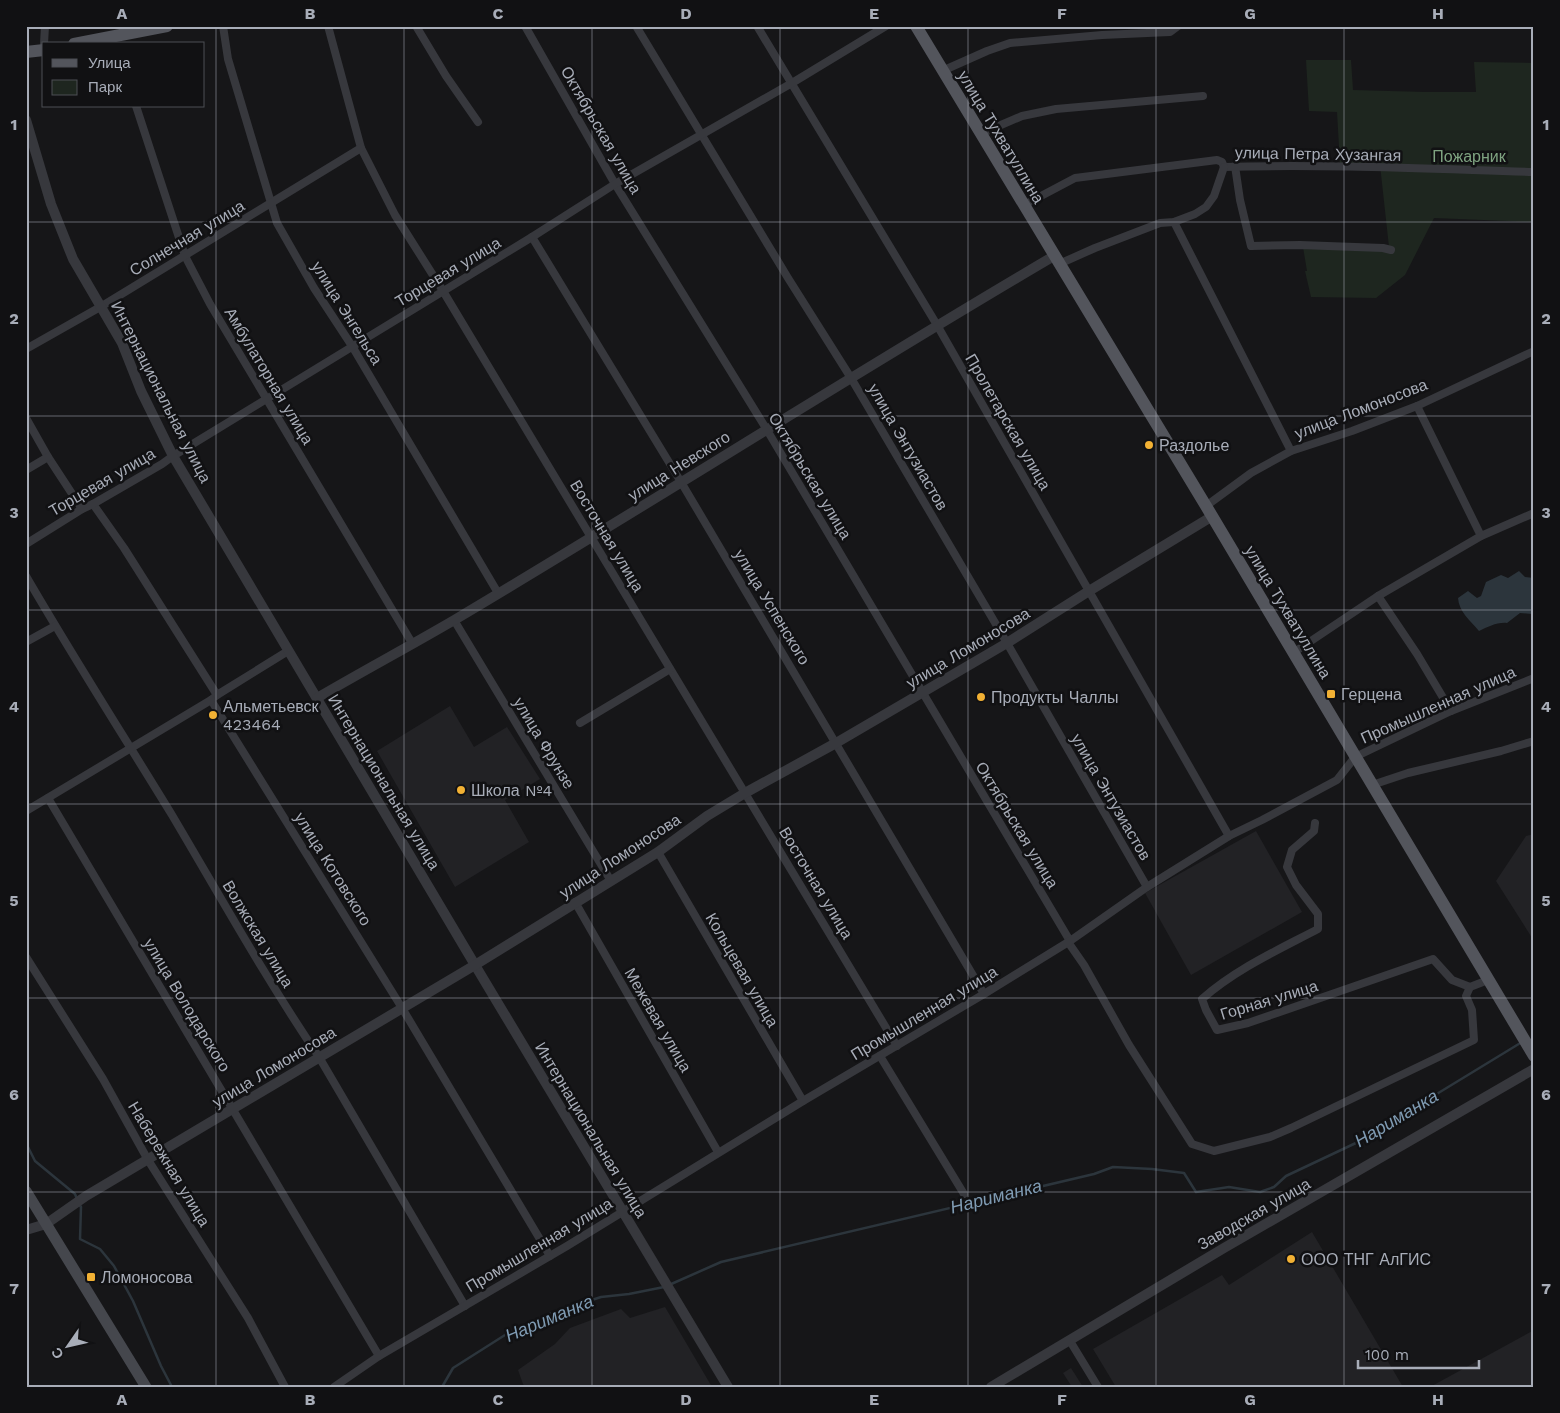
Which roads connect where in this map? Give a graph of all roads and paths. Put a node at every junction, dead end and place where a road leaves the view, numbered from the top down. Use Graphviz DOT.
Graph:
graph roads {
  1 [pos="45,26"];
  2 [pos="167,26"];
  3 [pos="222,26"];
  4 [pos="328,26"];
  5 [pos="416,26"];
  6 [pos="526,26"];
  7 [pos="636,26"];
  8 [pos="757,26"];
  9 [pos="886,26"];
  10 [pos="916,26"];
  11 [pos="1178,26"];
  12 [pos="121,39"];
  13 [pos="44,42"];
  14 [pos="93,42"];
  15 [pos="42,50"];
  16 [pos="26,52"];
  17 [pos="942,71"];
  18 [pos="792,82"];
  19 [pos="1203,96"];
  20 [pos="137,108"];
  21 [pos="26,120"];
  22 [pos="478,122"];
  23 [pos="980,134"];
  24 [pos="701,135"];
  25 [pos="361,148"];
  26 [pos="1235,166"];
  27 [pos="1224,167"];
  28 [pos="1534,172"];
  29 [pos="615,184"];
  30 [pos="271,204"];
  31 [pos="1024,205"];
  32 [pos="1174,222"];
  33 [pos="532,237"];
  34 [pos="1391,250"];
  35 [pos="185,256"];
  36 [pos="1056,260"];
  37 [pos="443,291"];
  38 [pos="102,306"];
  39 [pos="937,325"];
  40 [pos="352,346"];
  41 [pos="26,349"];
  42 [pos="1534,351"];
  43 [pos="851,378"];
  44 [pos="267,398"];
  45 [pos="1417,406"];
  46 [pos="26,418"];
  47 [pos="766,430"];
  48 [pos="1291,451"];
  49 [pos="173,456"];
  50 [pos="48,457"];
  51 [pos="26,470"];
  52 [pos="681,482"];
  53 [pos="93,504"];
  54 [pos="82,509"];
  55 [pos="1208,511"];
  56 [pos="1534,513"];
  57 [pos="1481,536"];
  58 [pos="592,537"];
  59 [pos="26,544"];
  60 [pos="26,576"];
  61 [pos="1089,591"];
  62 [pos="498,593"];
  63 [pos="1378,596"];
  64 [pos="454,620"];
  65 [pos="55,626"];
  66 [pos="26,642"];
  67 [pos="1007,643"];
  68 [pos="412,644"];
  69 [pos="288,651"];
  70 [pos="1293,653"];
  71 [pos="670,669"];
  72 [pos="1534,678"];
  73 [pos="923,693"];
  74 [pos="214,697"];
  75 [pos="317,698"];
  76 [pos="1451,711"];
  77 [pos="580,723"];
  78 [pos="1534,741"];
  79 [pos="836,743"];
  80 [pos="130,749"];
  81 [pos="1355,757"];
  82 [pos="1372,785"];
  83 [pos="746,793"];
  84 [pos="48,798"];
  85 [pos="26,811"];
  86 [pos="1315,823"];
  87 [pos="1229,836"];
  88 [pos="658,852"];
  89 [pos="611,881"];
  90 [pos="1147,886"];
  91 [pos="576,902"];
  92 [pos="1069,942"];
  93 [pos="26,957"];
  94 [pos="474,965"];
  95 [pos="1488,980"];
  96 [pos="1470,987"];
  97 [pos="984,994"];
  98 [pos="402,1008"];
  99 [pos="897,1046"];
  100 [pos="880,1056"];
  101 [pos="1534,1056"];
  102 [pos="319,1057"];
  103 [pos="1534,1069"];
  104 [pos="803,1101"];
  105 [pos="233,1109"];
  106 [pos="718,1152"];
  107 [pos="148,1160"];
  108 [pos="26,1191"];
  109 [pos="964,1194"];
  110 [pos="622,1211"];
  111 [pos="46,1224"];
  112 [pos="26,1230"];
  113 [pos="550,1256"];
  114 [pos="465,1306"];
  115 [pos="1070,1341"];
  116 [pos="379,1356"];
  117 [pos="146,1387"];
  118 [pos="285,1387"];
  119 [pos="334,1387"];
  120 [pos="728,1387"];
  121 [pos="992,1387"];
  122 [pos="1098,1387"];
  1 -- 13 [label="street"];
  2 -- 12 [label="main road"];
  3 -- 30 [label="street, улица Энгельса"];
  4 -- 25 [label="street, Восточная улица"];
  5 -- 22 [label="street"];
  6 -- 29 [label="street, Октябрьская улица"];
  7 -- 24 [label="street, улица Энтузиастов"];
  8 -- 18 [label="street, Пролетарская улица"];
  9 -- 18 [label="street, Торцевая улица"];
  10 -- 17 [label="main road, улица Тухватуллина"];
  11 -- 17 [label="street"];
  12 -- 14 [label="main road"];
  15 -- 16 [label="main road"];
  17 -- 23 [label="main road, улица Тухватуллина"];
  18 -- 24 [label="street, Торцевая улица"];
  18 -- 39 [label="street, Пролетарская улица"];
  19 -- 23 [label="street"];
  20 -- 35 [label="street, Амбулаторная улица"];
  21 -- 38 [label="street, Интернациональная улица"];
  23 -- 31 [label="main road, улица Тухватуллина"];
  24 -- 29 [label="street, Торцевая улица"];
  24 -- 43 [label="street, улица Энтузиастов"];
  25 -- 30 [label="street, Солнечная улица"];
  25 -- 37 [label="street, Восточная улица"];
  26 -- 27 [label="street, улица Петра Хузангая"];
  26 -- 28 [label="street, улица Петра Хузангая"];
  26 -- 34 [label="street"];
  27 -- 31 [label="street, улица Петра Хузангая"];
  27 -- 32 [label="street"];
  29 -- 33 [label="street, Торцевая улица"];
  29 -- 47 [label="street, Октябрьская улица"];
  30 -- 35 [label="street, Солнечная улица"];
  30 -- 40 [label="street, улица Энгельса"];
  31 -- 36 [label="main road, улица Тухватуллина"];
  32 -- 36 [label="street"];
  32 -- 48 [label="street"];
  33 -- 37 [label="street, Торцевая улица"];
  33 -- 52 [label="street, улица Успенского"];
  35 -- 38 [label="street, Солнечная улица"];
  35 -- 44 [label="street, Амбулаторная улица"];
  36 -- 39 [label="street, улица Невского"];
  36 -- 55 [label="main road, улица Тухватуллина"];
  37 -- 40 [label="street, Торцевая улица"];
  37 -- 58 [label="street, Восточная улица"];
  38 -- 41 [label="street, Солнечная улица"];
  38 -- 49 [label="street, Интернациональная улица"];
  39 -- 43 [label="street, улица Невского"];
  39 -- 61 [label="street, Пролетарская улица"];
  40 -- 44 [label="street, Торцевая улица"];
  40 -- 62 [label="street, улица Энгельса"];
  42 -- 45 [label="street, улица Ломоносова"];
  43 -- 47 [label="street, улица Невского"];
  43 -- 67 [label="street, улица Энтузиастов"];
  44 -- 49 [label="street, Торцевая улица"];
  44 -- 68 [label="street, Амбулаторная улица"];
  45 -- 48 [label="street, улица Ломоносова"];
  45 -- 57 [label="street"];
  46 -- 50 [label="street"];
  47 -- 52 [label="street, улица Невского"];
  47 -- 73 [label="street, Октябрьская улица"];
  48 -- 55 [label="street, улица Ломоносова"];
  49 -- 53 [label="street, Торцевая улица"];
  49 -- 69 [label="street, Интернациональная улица"];
  50 -- 51 [label="street"];
  50 -- 54 [label="street"];
  52 -- 58 [label="street, улица Невского"];
  52 -- 79 [label="street, улица Успенского"];
  53 -- 54 [label="street, Торцевая улица"];
  53 -- 74 [label="street, улица Котовского"];
  54 -- 59 [label="street, Торцевая улица"];
  55 -- 61 [label="street, улица Ломоносова"];
  55 -- 70 [label="main road, улица Тухватуллина"];
  56 -- 57 [label="street"];
  57 -- 63 [label="street"];
  58 -- 62 [label="street, улица Невского"];
  58 -- 71 [label="street, Восточная улица"];
  60 -- 65 [label="street, Волжская улица"];
  61 -- 67 [label="street, улица Ломоносова"];
  61 -- 87 [label="street, Пролетарская улица"];
  62 -- 64 [label="street, улица Невского"];
  63 -- 70 [label="street"];
  63 -- 76 [label="street"];
  64 -- 68 [label="street, улица Невского"];
  64 -- 89 [label="street, улица Фрунзе"];
  65 -- 66 [label="street"];
  65 -- 80 [label="street, Волжская улица"];
  67 -- 73 [label="street, улица Ломоносова"];
  67 -- 90 [label="street, улица Энтузиастов"];
  68 -- 75 [label="street, улица Невского"];
  69 -- 74 [label="street"];
  69 -- 75 [label="street, Интернациональная улица"];
  70 -- 81 [label="main road, улица Тухватуллина"];
  71 -- 77 [label="street"];
  71 -- 83 [label="street, Восточная улица"];
  72 -- 76 [label="street, Промышленная улица"];
  73 -- 79 [label="street, улица Ломоносова"];
  73 -- 92 [label="street, Октябрьская улица"];
  74 -- 80 [label="street"];
  74 -- 98 [label="street, улица Котовского"];
  75 -- 94 [label="street, Интернациональная улица"];
  76 -- 81 [label="street, Промышленная улица"];
  78 -- 82 [label="street"];
  79 -- 83 [label="street, улица Ломоносова"];
  79 -- 97 [label="street, улица Успенского"];
  80 -- 84 [label="street"];
  80 -- 102 [label="street, Волжская улица"];
  81 -- 82 [label="main road, улица Тухватуллина"];
  81 -- 87 [label="street, Промышленная улица"];
  82 -- 95 [label="main road, улица Тухватуллина"];
  83 -- 88 [label="street, улица Ломоносова"];
  83 -- 99 [label="street, Восточная улица"];
  84 -- 85 [label="street"];
  84 -- 105 [label="street, улица Володарского"];
  86 -- 96 [label="street, Горная улица"];
  87 -- 90 [label="street, Промышленная улица"];
  88 -- 89 [label="street, улица Ломоносова"];
  88 -- 104 [label="street, Кольцевая улица"];
  89 -- 91 [label="street, улица Ломоносова"];
  90 -- 92 [label="street, Промышленная улица"];
  91 -- 94 [label="street, улица Ломоносова"];
  91 -- 106 [label="street, Межевая улица"];
  92 -- 96 [label="street, Октябрьская улица"];
  92 -- 97 [label="street, Промышленная улица"];
  93 -- 107 [label="street, Набережная улица"];
  94 -- 98 [label="street, улица Ломоносова"];
  94 -- 110 [label="street, Интернациональная улица"];
  95 -- 96 [label="street"];
  95 -- 101 [label="main road, улица Тухватуллина"];
  97 -- 99 [label="street, Промышленная улица"];
  98 -- 102 [label="street, улица Ломоносова"];
  98 -- 113 [label="street, улица Котовского"];
  99 -- 100 [label="street, Промышленная улица"];
  100 -- 104 [label="street, Промышленная улица"];
  100 -- 109 [label="street"];
  102 -- 105 [label="street, улица Ломоносова"];
  102 -- 114 [label="street, Волжская улица"];
  103 -- 115 [label="street, Заводская улица"];
  104 -- 106 [label="street, Промышленная улица"];
  105 -- 107 [label="street, улица Ломоносова"];
  105 -- 116 [label="street, улица Володарского"];
  106 -- 110 [label="street, Промышленная улица"];
  107 -- 111 [label="street, улица Ломоносова"];
  107 -- 118 [label="street, Набережная улица"];
  108 -- 111 [label="main road"];
  110 -- 113 [label="street, Промышленная улица"];
  110 -- 120 [label="street, Интернациональная улица"];
  111 -- 112 [label="street, улица Ломоносова"];
  111 -- 117 [label="main road"];
  113 -- 114 [label="street, Промышленная улица"];
  114 -- 116 [label="street, Промышленная улица"];
  115 -- 121 [label="street, Заводская улица"];
  115 -- 122 [label="street"];
  116 -- 119 [label="street, Промышленная улица"];
}
